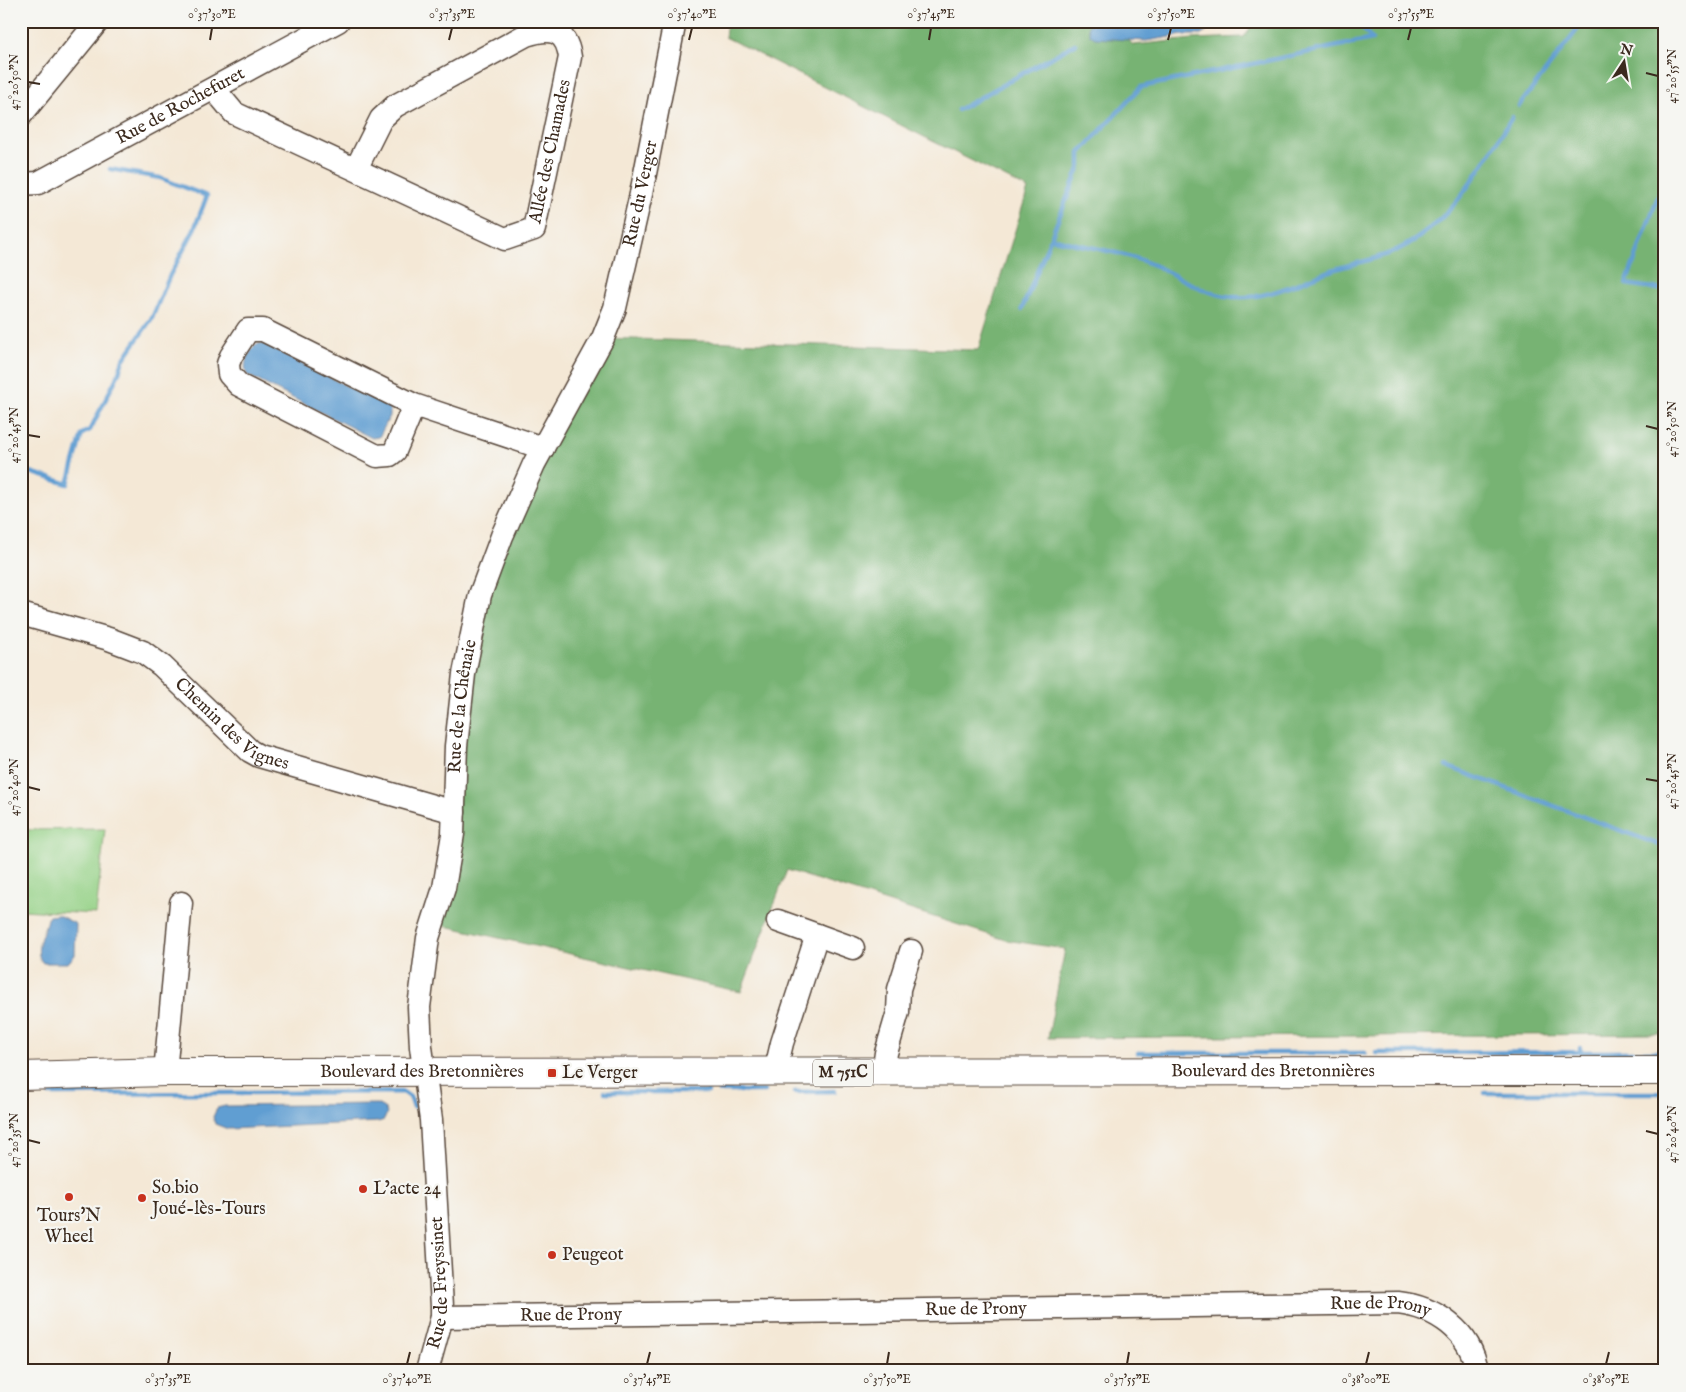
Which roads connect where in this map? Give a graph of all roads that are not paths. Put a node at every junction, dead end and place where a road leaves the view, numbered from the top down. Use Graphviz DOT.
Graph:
graph roads {
  1 [pos="98,21"];
  2 [pos="338,21"];
  3 [pos="675,21"];
  4 [pos="561,27"];
  5 [pos="214,89"];
  6 [pos="21,115"];
  7 [pos="356,169"];
  8 [pos="21,184"];
  9 [pos="592,361"];
  10 [pos="414,405"];
  11 [pos="542,448"];
  12 [pos="21,614"];
  13 [pos="454,812"];
  14 [pos="181,903"];
  15 [pos="778,921"];
  16 [pos="817,935"];
  17 [pos="853,948"];
  18 [pos="911,951"];
  19 [pos="165,1072"];
  20 [pos="1665,1072"];
  21 [pos="426,1073"];
  22 [pos="775,1073"];
  23 [pos="883,1073"];
  24 [pos="21,1076"];
  25 [pos="442,1316"];
  26 [pos="427,1371"];
  27 [pos="1477,1371"];
  1 -- 6 [label="street"];
  2 -- 5 [label="street, Rue de Rochefuret"];
  3 -- 9 [label="street, Rue du Verger"];
  4 -- 7 [label="street, Allée des Chamades"];
  4 -- 7 [label="street, Allée des Chamades"];
  5 -- 7 [label="street, Allée des Chamades"];
  5 -- 8 [label="street, Rue de Rochefuret"];
  9 -- 11 [label="street, Rue de la Chênaie"];
  10 -- 10 [label="street"];
  10 -- 11 [label="street"];
  11 -- 13 [label="street, Rue de la Chênaie"];
  12 -- 13 [label="street, Chemin des Vignes"];
  13 -- 21 [label="street, Rue de la Chênaie"];
  14 -- 19 [label="street"];
  15 -- 16 [label="street"];
  16 -- 17 [label="street"];
  16 -- 22 [label="street"];
  18 -- 23 [label="street"];
  19 -- 21 [label="main road, Boulevard des Bretonnières / M 751C"];
  19 -- 24 [label="main road, Boulevard des Bretonnières / M 751C"];
  20 -- 23 [label="main road, Boulevard des Bretonnières / M 751C"];
  21 -- 22 [label="main road, Boulevard des Bretonnières / M 751C"];
  21 -- 25 [label="street, Rue de Freyssinet"];
  22 -- 23 [label="main road, Boulevard des Bretonnières / M 751C"];
  25 -- 26 [label="street, Rue de Freyssinet"];
  25 -- 27 [label="street, Rue de Prony"];
}
